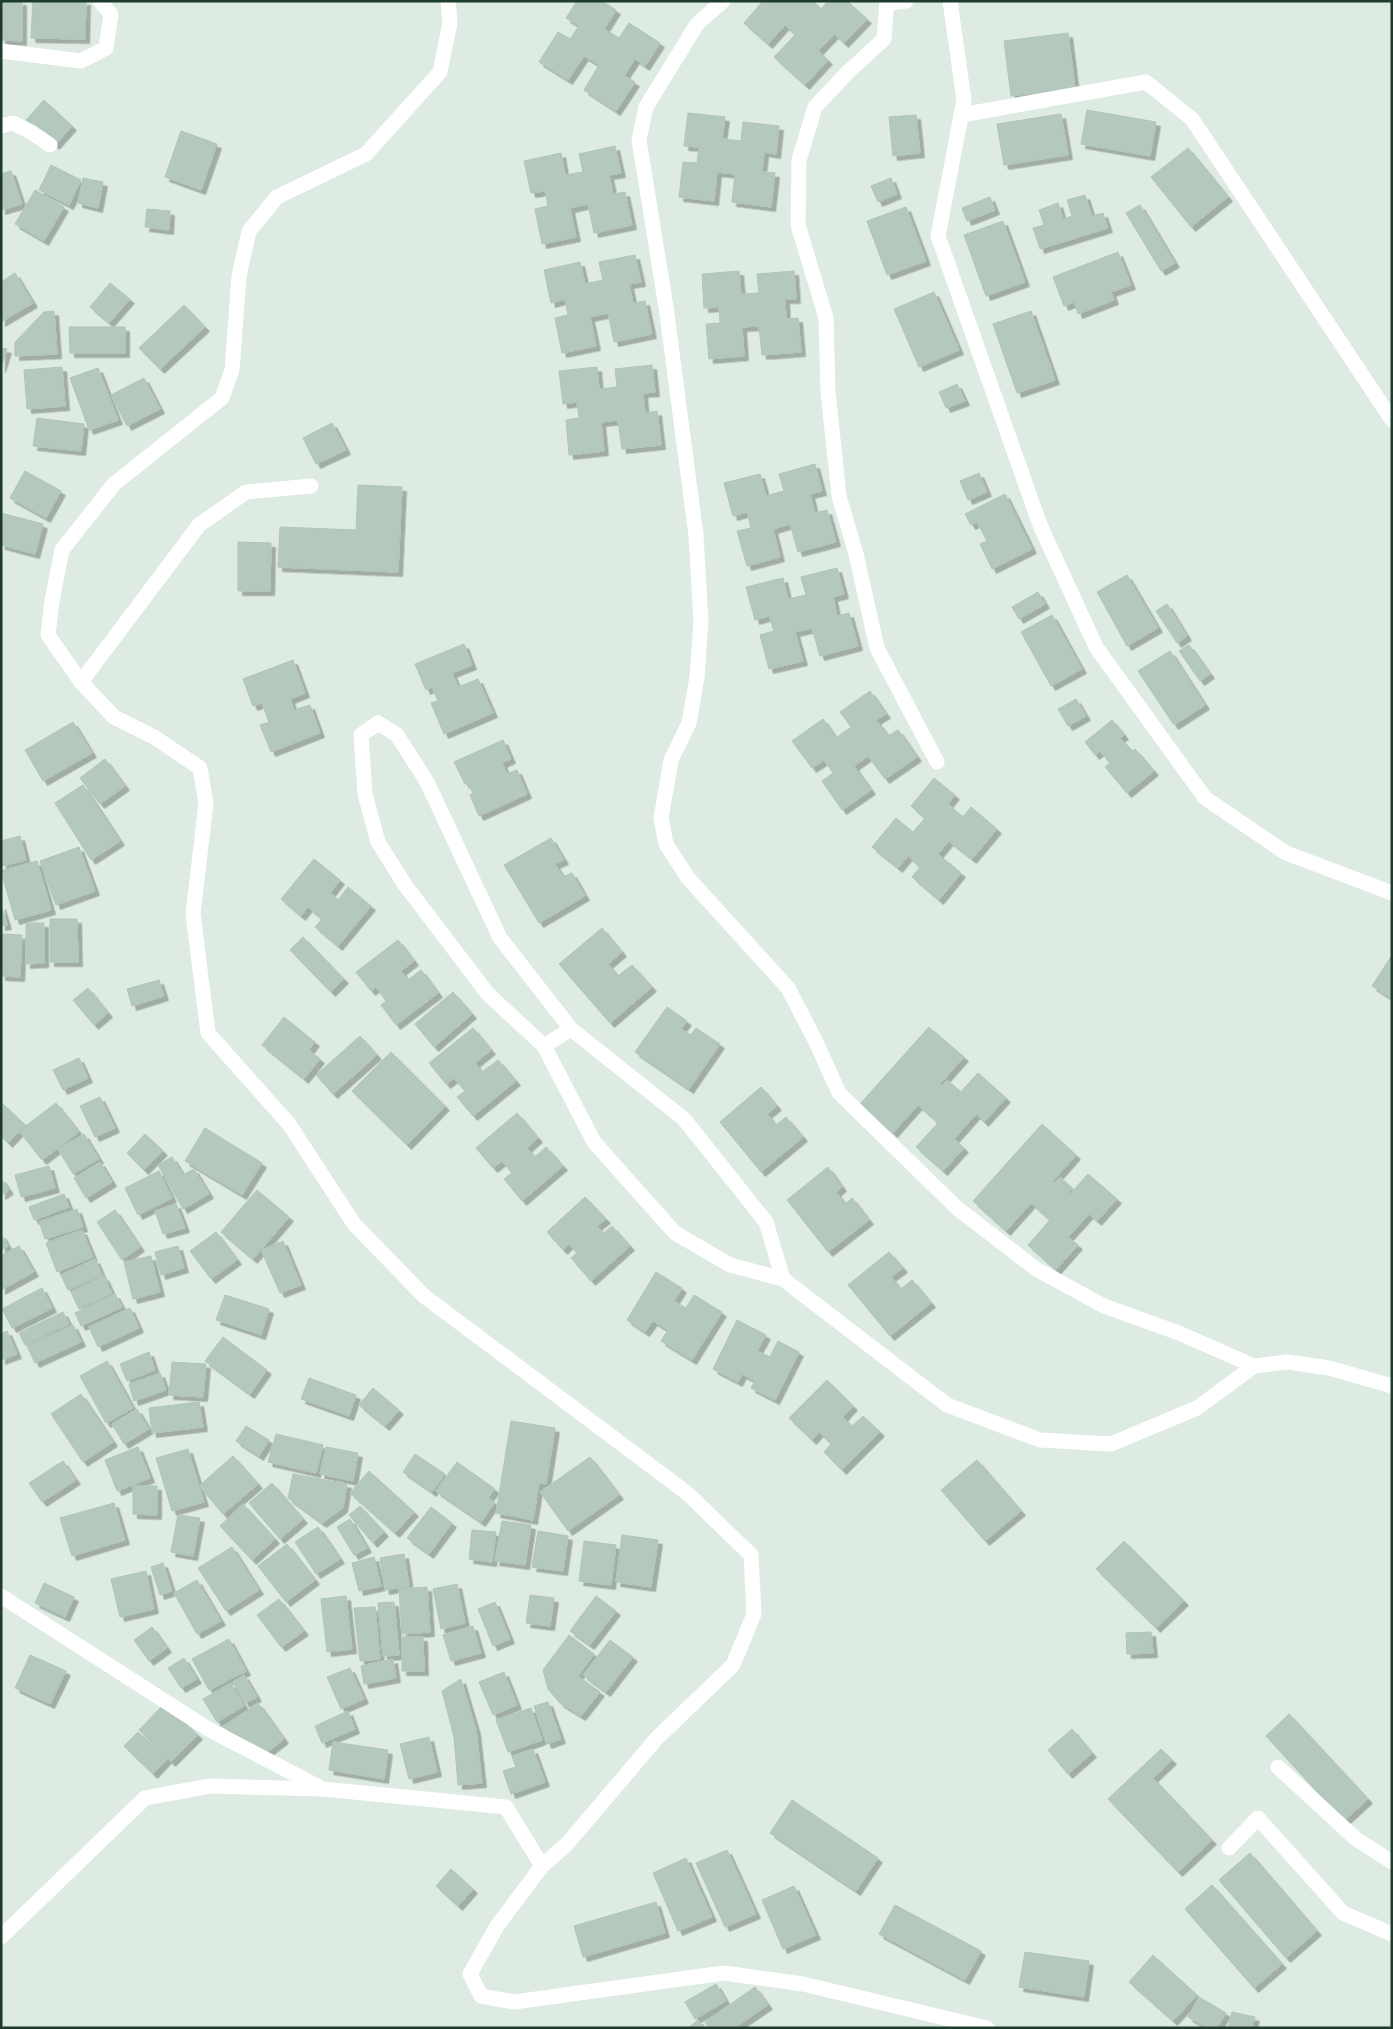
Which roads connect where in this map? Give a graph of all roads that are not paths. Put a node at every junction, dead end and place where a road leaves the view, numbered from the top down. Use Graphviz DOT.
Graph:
graph roads {
  1 [pos="100,1"];
  2 [pos="448,1"];
  3 [pos="723,1"];
  4 [pos="906,1"];
  5 [pos="950,1"];
  6 [pos="887,2"];
  7 [pos="1,51"];
  8 [pos="961,116"];
  9 [pos="1,126"];
  10 [pos="50,145"];
  11 [pos="1392,420"];
  12 [pos="311,486"];
  13 [pos="81,682"];
  14 [pos="937,762"];
  15 [pos="1392,894"];
  16 [pos="571,1029"];
  17 [pos="544,1046"];
  18 [pos="783,1279"];
  19 [pos="1254,1366"];
  20 [pos="1392,1386"];
  21 [pos="1,1596"];
  22 [pos="1278,1766"];
  23 [pos="323,1789"];
  24 [pos="1228,1848"];
  25 [pos="1392,1862"];
  26 [pos="542,1866"];
  27 [pos="1392,1934"];
  28 [pos="1,1936"];
  29 [pos="987,2028"];
  1 -- 7 [label="street"];
  2 -- 13 [label="street"];
  3 -- 19 [label="street"];
  4 -- 6 [label="street"];
  5 -- 8 [label="street"];
  6 -- 14 [label="street"];
  8 -- 11 [label="street"];
  8 -- 15 [label="street"];
  9 -- 10 [label="street"];
  12 -- 13 [label="street"];
  13 -- 26 [label="street"];
  16 -- 17 [label="street"];
  16 -- 17 [label="street"];
  16 -- 18 [label="street"];
  17 -- 18 [label="street"];
  18 -- 19 [label="street"];
  19 -- 20 [label="street"];
  21 -- 23 [label="street"];
  22 -- 25 [label="street"];
  23 -- 26 [label="street"];
  23 -- 28 [label="street"];
  24 -- 27 [label="street"];
  26 -- 29 [label="street"];
}
